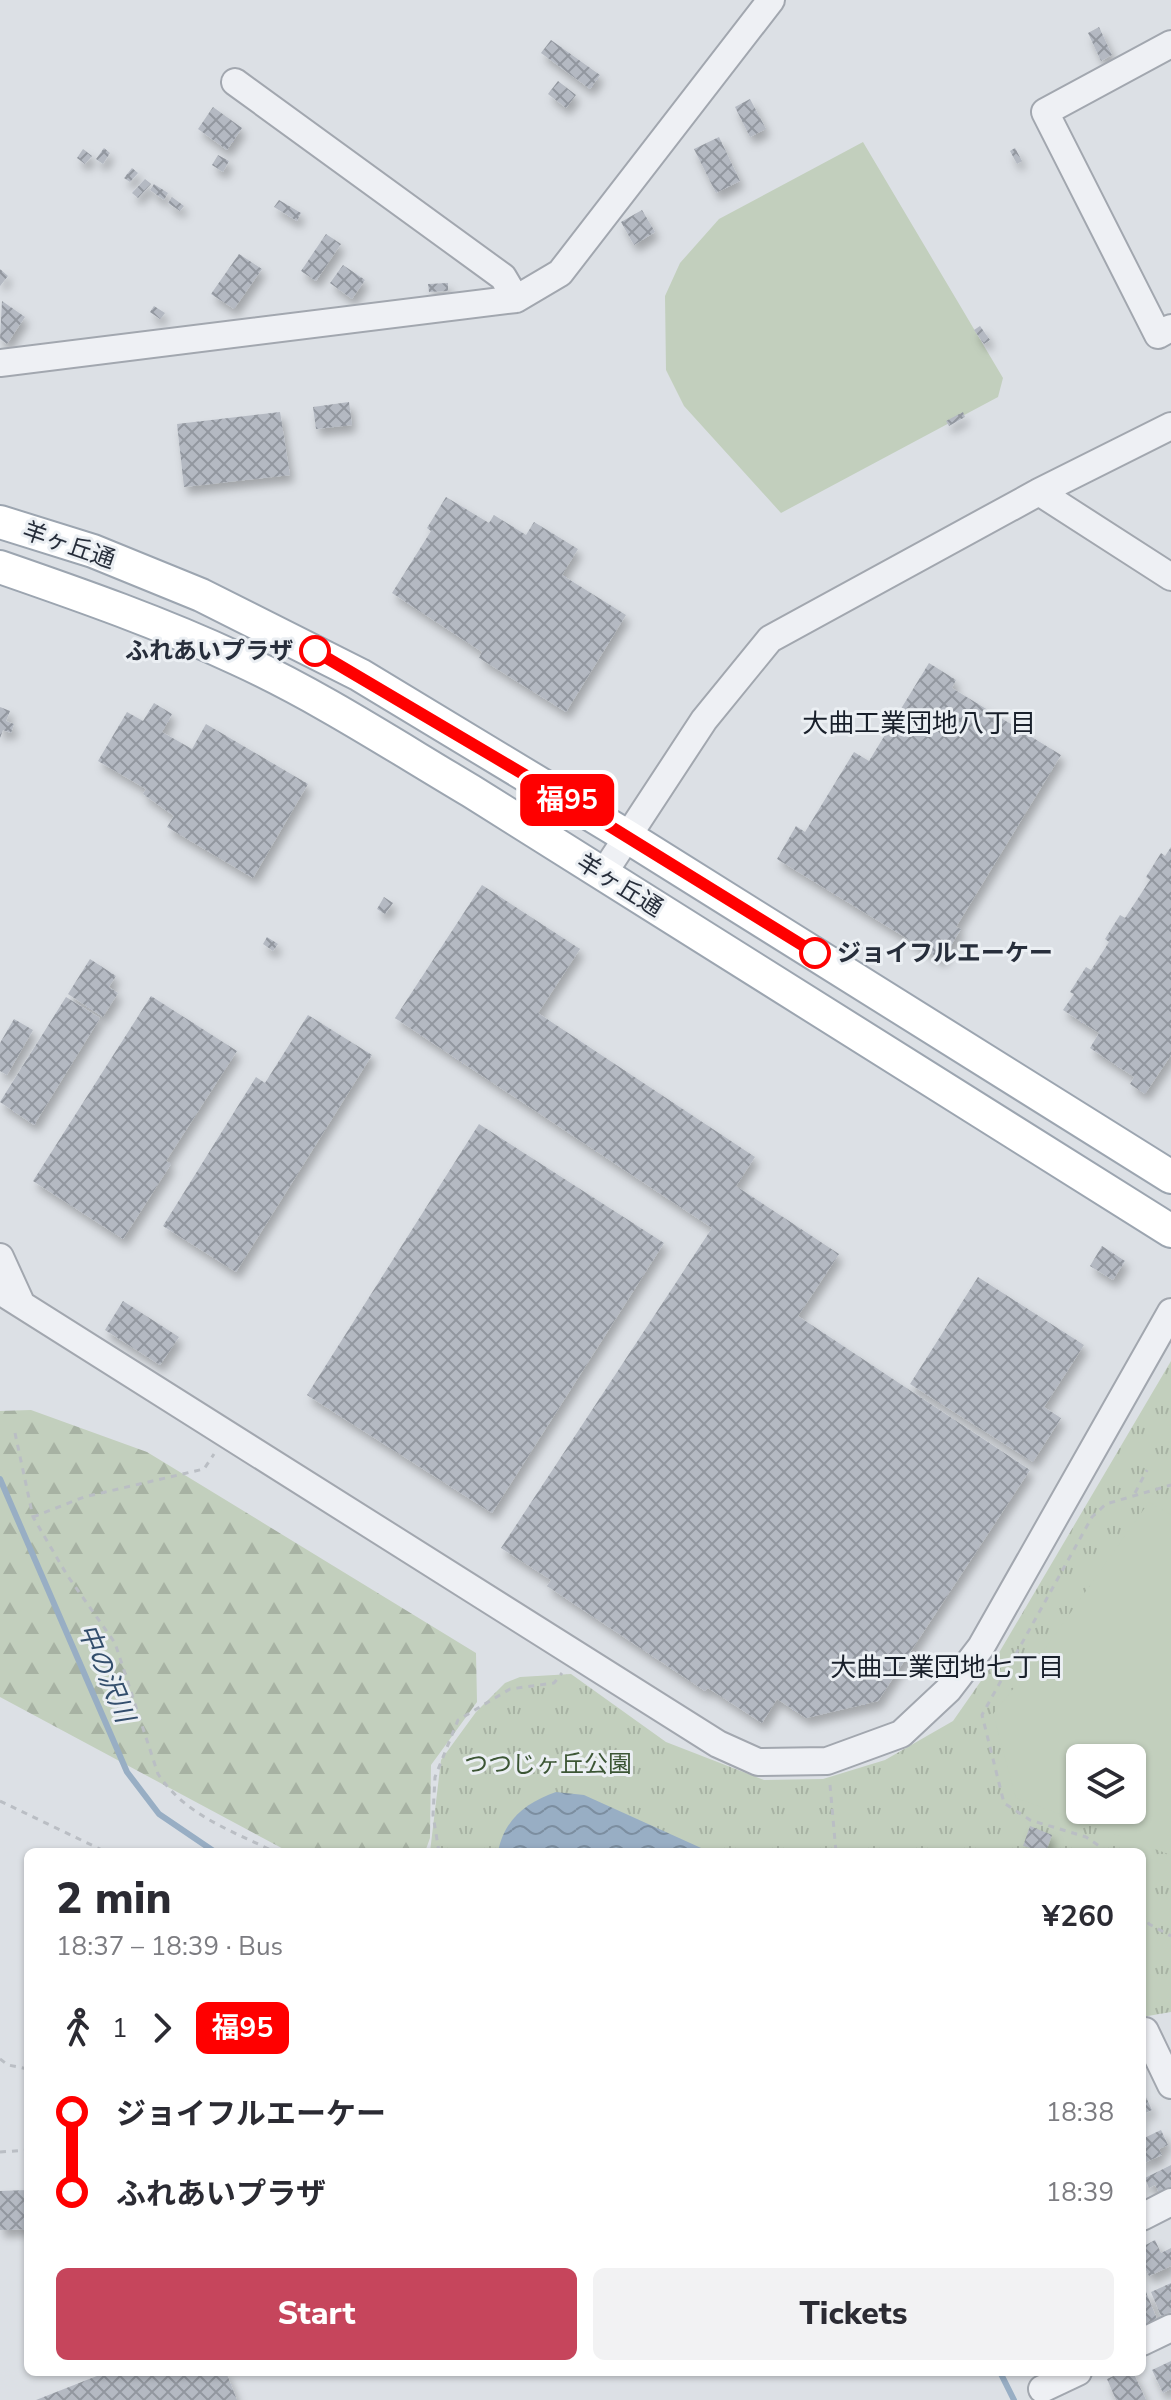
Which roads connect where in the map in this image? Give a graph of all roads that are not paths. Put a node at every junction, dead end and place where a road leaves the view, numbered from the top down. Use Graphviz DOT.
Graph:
graph roads {
  1 [pos="771,0"];
  2 [pos="1171,44"];
  3 [pos="235,82"];
  4 [pos="516,299"];
  5 [pos="1171,328"];
  6 [pos="0,363"];
  7 [pos="1171,426"];
  8 [pos="1039,492"];
  9 [pos="0,522"];
  10 [pos="0,567"];
  11 [pos="1171,577"];
  12 [pos="628,837"];
  13 [pos="603,874"];
  14 [pos="1171,1177"];
  15 [pos="1171,1231"];
  16 [pos="0,1257"];
  17 [pos="10,1297"];
  18 [pos="1171,1312"];
  19 [pos="1153,2030"];
  20 [pos="1171,2085"];
  21 [pos="1171,2202"];
  22 [pos="1146,2215"];
  23 [pos="1171,2328"];
  24 [pos="1146,2340"];
  25 [pos="1068,2376"];
  26 [pos="1040,2387"];
  1 -- 4 [label="street"];
  2 -- 5 [label="street"];
  3 -- 4 [label="street"];
  4 -- 6 [label="street"];
  7 -- 8 [label="street"];
  8 -- 11 [label="street"];
  8 -- 12 [label="street"];
  9 -- 12 [label="main road, 羊ヶ丘通"];
  10 -- 13 [label="main road, 羊ヶ丘通"];
  12 -- 13 [label="street"];
  12 -- 14 [label="main road, 羊ヶ丘通"];
  13 -- 15 [label="main road, 羊ヶ丘通"];
  16 -- 17 [label="street"];
  17 -- 18 [label="street"];
  19 -- 20 [label="street"];
  21 -- 22 [label="street"];
  23 -- 24 [label="street"];
  25 -- 26 [label="street"];
}
